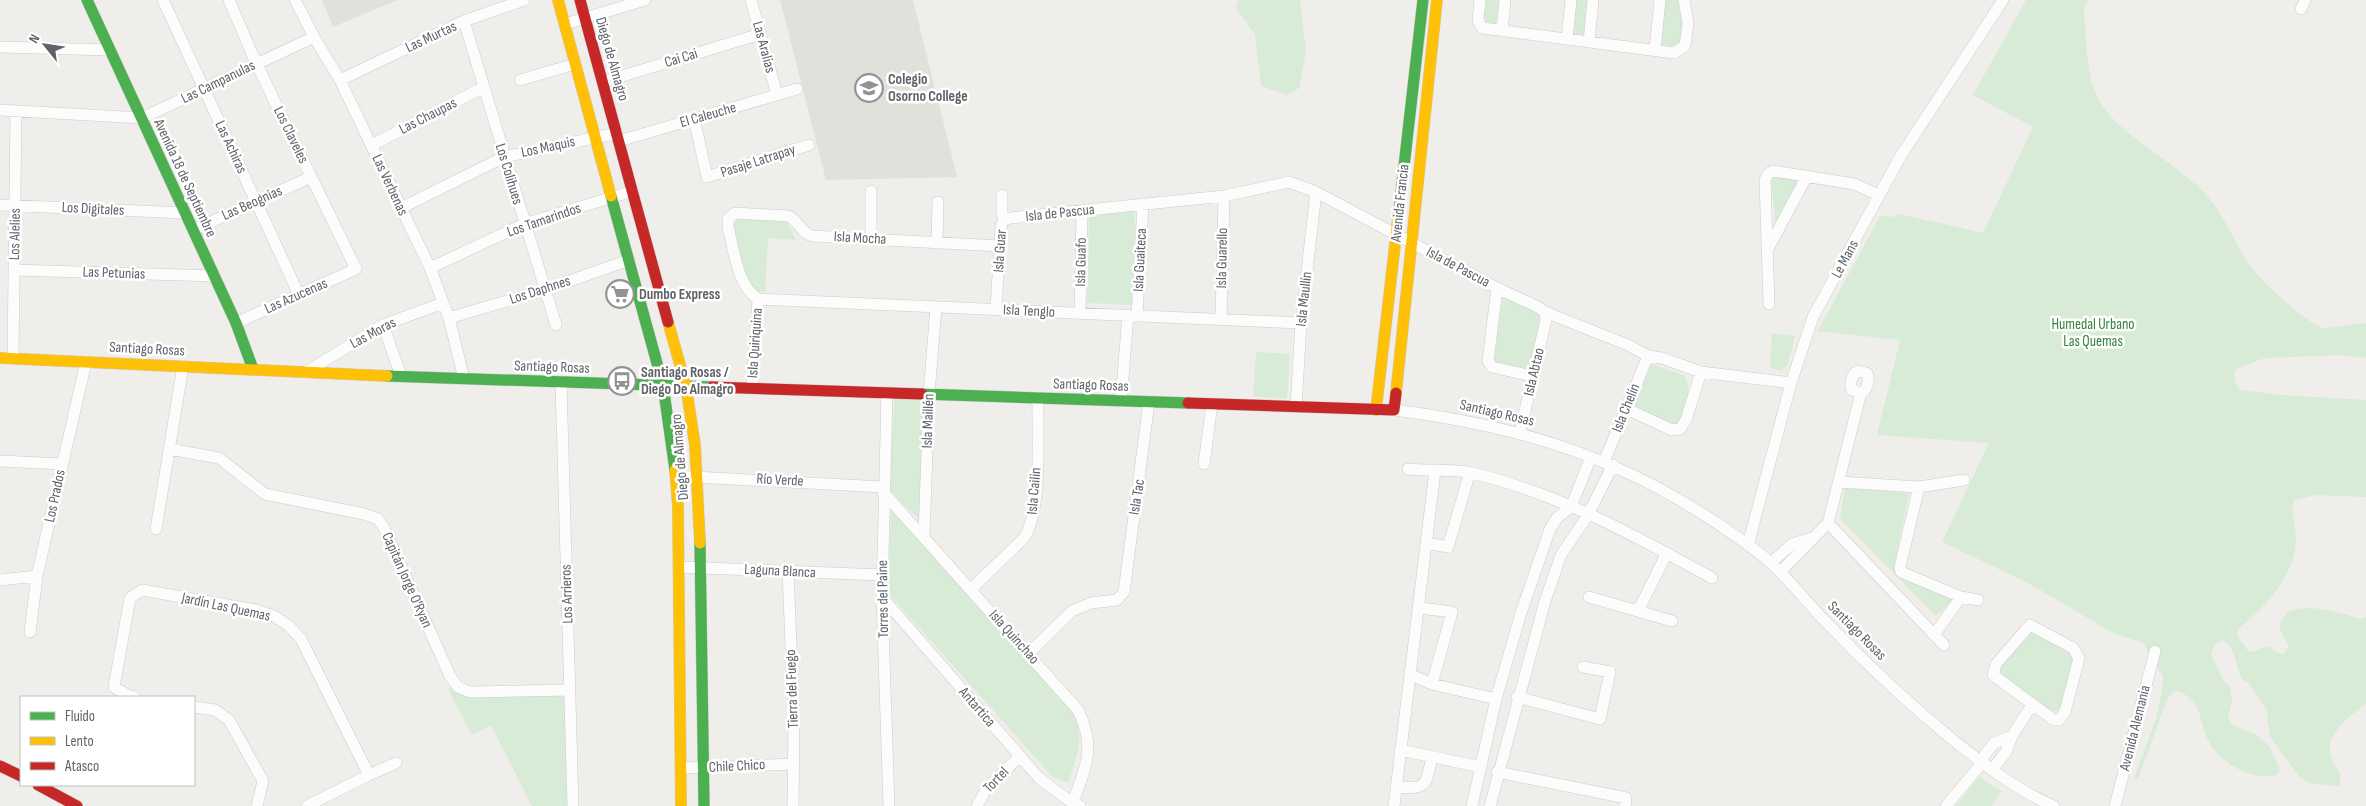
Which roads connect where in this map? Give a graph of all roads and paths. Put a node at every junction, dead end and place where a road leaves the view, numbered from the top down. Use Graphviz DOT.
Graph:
graph roads {
  1 [pos="163,0"];
  2 [pos="229,0"];
  3 [pos="295,0"];
  4 [pos="524,0"];
  5 [pos="558,0"];
  6 [pos="580,0"];
  7 [pos="645,0"];
  8 [pos="751,0"];
  9 [pos="1423,0"];
  10 [pos="1437,0"];
  11 [pos="1480,0"];
  12 [pos="1505,0"];
  13 [pos="1571,0"];
  14 [pos="1593,0"];
  15 [pos="1660,0"];
  16 [pos="1684,0"];
  17 [pos="2003,0"];
  18 [pos="91,1"];
  19 [pos="585,18"];
  20 [pos="464,21"];
  21 [pos="565,24"];
  22 [pos="1502,31"];
  23 [pos="760,34"];
  24 [pos="314,37"];
  25 [pos="1567,39"];
  26 [pos="1589,42"];
  27 [pos="0,47"];
  28 [pos="110,50"];
  29 [pos="1655,50"];
  30 [pos="1416,62"];
  31 [pos="256,63"];
  32 [pos="575,64"];
  33 [pos="1429,64"];
  34 [pos="340,80"];
  35 [pos="520,80"];
  36 [pos="603,82"];
  37 [pos="484,87"];
  38 [pos="203,88"];
  39 [pos="797,89"];
  40 [pos="777,95"];
  41 [pos="0,110"];
  42 [pos="16,111"];
  43 [pos="142,118"];
  44 [pos="694,118"];
  45 [pos="595,137"];
  46 [pos="618,137"];
  47 [pos="372,145"];
  48 [pos="809,145"];
  49 [pos="504,157"];
  50 [pos="1406,157"];
  51 [pos="1419,159"];
  52 [pos="1807,176"];
  53 [pos="311,177"];
  54 [pos="871,191"];
  55 [pos="633,192"];
  56 [pos="1316,192"];
  57 [pos="1002,195"];
  58 [pos="1879,195"];
  59 [pos="1224,196"];
  60 [pos="612,197"];
  61 [pos="256,202"];
  62 [pos="938,202"];
  63 [pos="1143,204"];
  64 [pos="0,205"];
  65 [pos="15,205"];
  66 [pos="401,208"];
  67 [pos="1082,210"];
  68 [pos="185,213"];
  69 [pos="730,216"];
  70 [pos="1004,220"];
  71 [pos="524,224"];
  72 [pos="193,230"];
  73 [pos="1397,234"];
  74 [pos="871,239"];
  75 [pos="1411,242"];
  76 [pos="937,243"];
  77 [pos="1000,246"];
  78 [pos="1769,247"];
  79 [pos="629,260"];
  80 [pos="430,268"];
  81 [pos="356,269"];
  82 [pos="14,270"];
  83 [pos="214,276"];
  84 [pos="1497,288"];
  85 [pos="544,290"];
  86 [pos="298,295"];
  87 [pos="758,299"];
  88 [pos="443,303"];
  89 [pos="1769,304"];
  90 [pos="936,307"];
  91 [pos="996,309"];
  92 [pos="1545,312"];
  93 [pos="1080,313"];
  94 [pos="1132,315"];
  95 [pos="449,318"];
  96 [pos="1221,319"];
  97 [pos="236,323"];
  98 [pos="1301,323"];
  99 [pos="383,324"];
  100 [pos="556,325"];
  101 [pos="1648,356"];
  102 [pos="0,358"];
  103 [pos="14,358"];
  104 [pos="86,362"];
  105 [pos="183,366"];
  106 [pos="253,369"];
  107 [pos="306,372"];
  108 [pos="1701,372"];
  109 [pos="401,376"];
  110 [pos="1532,376"];
  111 [pos="464,379"];
  112 [pos="561,382"];
  113 [pos="1791,383"];
  114 [pos="663,385"];
  115 [pos="686,386"];
  116 [pos="752,388"];
  117 [pos="887,393"];
  118 [pos="1861,393"];
  119 [pos="929,394"];
  120 [pos="1038,398"];
  121 [pos="1121,401"];
  122 [pos="1149,402"];
  123 [pos="1212,404"];
  124 [pos="1296,407"];
  125 [pos="1627,409"];
  126 [pos="1376,410"];
  127 [pos="1394,410"];
  128 [pos="1520,432"];
  129 [pos="169,449"];
  130 [pos="1592,457"];
  131 [pos="0,461"];
  132 [pos="1608,463"];
  133 [pos="62,464"];
  134 [pos="1204,464"];
  135 [pos="1408,469"];
  136 [pos="1436,471"];
  137 [pos="1470,472"];
  138 [pos="676,476"];
  139 [pos="698,476"];
  140 [pos="1964,480"];
  141 [pos="1838,482"];
  142 [pos="1919,487"];
  143 [pos="883,489"];
  144 [pos="1571,506"];
  145 [pos="1588,515"];
  146 [pos="1828,524"];
  147 [pos="156,529"];
  148 [pos="924,536"];
  149 [pos="1814,537"];
  150 [pos="1427,543"];
  151 [pos="1748,545"];
  152 [pos="1667,553"];
  153 [pos="1771,564"];
  154 [pos="678,567"];
  155 [pos="700,567"];
  156 [pos="788,571"];
  157 [pos="1780,572"];
  158 [pos="882,575"];
  159 [pos="38,576"];
  160 [pos="1712,578"];
  161 [pos="0,580"];
  162 [pos="971,589"];
  163 [pos="882,597"];
  164 [pos="1589,597"];
  165 [pos="1961,597"];
  166 [pos="1978,600"];
  167 [pos="1420,608"];
  168 [pos="1638,610"];
  169 [pos="1672,621"];
  170 [pos="30,632"];
  171 [pos="1934,635"];
  172 [pos="1944,646"];
  173 [pos="2155,651"];
  174 [pos="1028,654"];
  175 [pos="1582,667"];
  176 [pos="1411,675"];
  177 [pos="1432,684"];
  178 [pos="570,690"];
  179 [pos="129,696"];
  180 [pos="1517,697"];
  181 [pos="1496,699"];
  182 [pos="2032,705"];
  183 [pos="195,706"];
  184 [pos="2012,736"];
  185 [pos="1400,750"];
  186 [pos="1020,756"];
  187 [pos="1432,757"];
  188 [pos="1981,762"];
  189 [pos="396,763"];
  190 [pos="794,764"];
  191 [pos="0,766"];
  192 [pos="1481,767"];
  193 [pos="681,768"];
  194 [pos="704,768"];
  195 [pos="1992,770"];
  196 [pos="1498,772"];
  197 [pos="20,776"];
  198 [pos="369,776"];
  199 [pos="40,786"];
  200 [pos="1396,787"];
  201 [pos="1074,805"];
  202 [pos="77,806"];
  203 [pos="257,806"];
  204 [pos="307,806"];
  205 [pos="573,806"];
  206 [pos="681,806"];
  207 [pos="704,806"];
  208 [pos="794,806"];
  209 [pos="889,806"];
  210 [pos="977,806"];
  211 [pos="1394,806"];
  212 [pos="1472,806"];
  213 [pos="1490,806"];
  214 [pos="1624,806"];
  215 [pos="1946,806"];
  216 [pos="2054,806"];
  217 [pos="2115,806"];
  1 -- 38 [label="street, Las Achiras"];
  2 -- 31 [label="street, Los Claveles"];
  3 -- 24 [label="street, Las Verbenas"];
  4 -- 20 [label="street, Las Murtas"];
  5 -- 21 [label="street, Diego de Almagro"];
  6 -- 19 [label="street, Diego de Almagro"];
  7 -- 19 [label="street"];
  8 -- 23 [label="street, Las Aralias"];
  9 -- 30 [label="street, Avenida Francia"];
  10 -- 33 [label="street, Avenida Francia"];
  11 -- 22 [label="street"];
  12 -- 22 [label="street"];
  13 -- 25 [label="street"];
  14 -- 26 [label="street"];
  15 -- 29 [label="street"];
  16 -- 29 [label="street"];
  17 -- 58 [label="street, Le Mans"];
  18 -- 28 [label="street, Avenida 18 de Septiembre"];
  19 -- 21 [label="street"];
  19 -- 36 [label="street, Diego de Almagro"];
  20 -- 34 [label="street, Las Murtas"];
  20 -- 37 [label="street, Los Colihues"];
  21 -- 32 [label="street, Diego de Almagro"];
  22 -- 25 [label="street"];
  23 -- 36 [label="street, Cai Cai"];
  23 -- 40 [label="street, Las Aralias"];
  24 -- 31 [label="street, Las Campanulas"];
  24 -- 34 [label="street, Las Verbenas"];
  25 -- 26 [label="street"];
  26 -- 29 [label="street"];
  27 -- 28 [label="street"];
  28 -- 43 [label="street, Avenida 18 de Septiembre"];
  30 -- 33 [label="street"];
  30 -- 50 [label="street, Avenida Francia"];
  31 -- 38 [label="street, Las Campanulas"];
  31 -- 53 [label="street, Los Claveles"];
  32 -- 35 [label="street"];
  32 -- 45 [label="street, Diego de Almagro"];
  33 -- 51 [label="street, Avenida Francia"];
  34 -- 47 [label="street, Las Verbenas"];
  36 -- 46 [label="street, Diego de Almagro"];
  37 -- 47 [label="street, Las Chaupas"];
  37 -- 49 [label="street, Los Colihues"];
  38 -- 43 [label="street, Las Campanulas"];
  38 -- 61 [label="street, Las Achiras"];
  39 -- 40 [label="street, El Caleuche"];
  40 -- 44 [label="street, El Caleuche"];
  41 -- 42 [label="street, Las Campanulas"];
  42 -- 43 [label="street, Las Campanulas"];
  42 -- 65 [label="street, Los Alelies"];
  43 -- 68 [label="street, Avenida 18 de Septiembre"];
  44 -- 46 [label="street, El Caleuche"];
  44 -- 48 [label="street, Pasaje Latrapay"];
  45 -- 46 [label="street, Los Maquis"];
  45 -- 49 [label="street, Los Maquis"];
  45 -- 60 [label="street, Diego de Almagro"];
  46 -- 55 [label="street, Diego de Almagro"];
  47 -- 66 [label="street, Las Verbenas"];
  49 -- 66 [label="street, Los Maquis"];
  49 -- 71 [label="street, Los Colihues"];
  50 -- 51 [label="street"];
  50 -- 73 [label="street, Avenida Francia"];
  51 -- 75 [label="street, Avenida Francia"];
  52 -- 58 [label="street"];
  52 -- 78 [label="street"];
  52 -- 78 [label="street"];
  53 -- 61 [label="street, Las Beognias"];
  53 -- 81 [label="street, Los Claveles"];
  54 -- 74 [label="street"];
  55 -- 60 [label="street, Los Tamarindos"];
  55 -- 115 [label="street, Diego de Almagro"];
  56 -- 59 [label="street, Isla de Pascua"];
  56 -- 73 [label="street, Isla de Pascua"];
  56 -- 98 [label="street, Isla Maullín"];
  57 -- 70 [label="street, Isla Guar"];
  58 -- 113 [label="street, Le Mans"];
  59 -- 63 [label="street, Isla de Pascua"];
  59 -- 96 [label="street, Isla Guarello"];
  60 -- 71 [label="street, Los Tamarindos"];
  60 -- 79 [label="street, Diego de Almagro"];
  61 -- 72 [label="street, Las Beognias"];
  61 -- 86 [label="street, Las Achiras"];
  62 -- 76 [label="street"];
  63 -- 67 [label="street, Isla de Pascua"];
  63 -- 94 [label="street, Isla Guaiteca"];
  64 -- 65 [label="street, Los Digitales"];
  65 -- 68 [label="street, Los Digitales"];
  65 -- 82 [label="street, Los Alelies"];
  66 -- 80 [label="street, Las Verbenas"];
  67 -- 70 [label="street, Isla de Pascua"];
  67 -- 93 [label="street, Isla Guafo"];
  68 -- 72 [label="street, Avenida 18 de Septiembre"];
  69 -- 74 [label="street, Isla Mocha"];
  69 -- 87 [label="street, Isla Quiriquina"];
  70 -- 77 [label="street, Isla Guar"];
  71 -- 80 [label="street, Los Tamarindos"];
  71 -- 85 [label="street, Los Colihues"];
  72 -- 83 [label="street, Avenida 18 de Septiembre"];
  73 -- 75 [label="street, Isla de Pascua"];
  73 -- 126 [label="street, Avenida Francia"];
  74 -- 76 [label="street, Isla Mocha"];
  75 -- 84 [label="street, Isla de Pascua"];
  75 -- 127 [label="street, Avenida Francia"];
  76 -- 77 [label="street, Isla Mocha"];
  77 -- 91 [label="street, Isla Guar"];
  78 -- 89 [label="street"];
  79 -- 85 [label="street, Los Daphnes"];
  79 -- 114 [label="street, Diego de Almagro"];
  80 -- 88 [label="street, Las Verbenas"];
  81 -- 86 [label="street, Las Azucenas"];
  82 -- 83 [label="street, Las Petunias"];
  82 -- 103 [label="street, Los Alelies"];
  83 -- 97 [label="street, Avenida 18 de Septiembre"];
  84 -- 92 [label="street, Isla de Pascua"];
  84 -- 110 [label="street"];
  85 -- 95 [label="street, Los Daphnes"];
  85 -- 100 [label="street, Los Colihues"];
  86 -- 97 [label="street, Las Azucenas"];
  87 -- 90 [label="street, Isla Tenglo"];
  87 -- 116 [label="street, Isla Quiriquina"];
  88 -- 95 [label="street, Las Verbenas"];
  88 -- 99 [label="street, Las Moras"];
  90 -- 91 [label="street, Isla Tenglo"];
  90 -- 119 [label="street, Isla Maillén"];
  91 -- 93 [label="street, Isla Tenglo"];
  92 -- 101 [label="street, Isla de Pascua"];
  92 -- 110 [label="street, Isla Abtao"];
  93 -- 94 [label="street, Isla Tenglo"];
  94 -- 96 [label="street, Isla Tenglo"];
  94 -- 121 [label="street, Isla Guaiteca"];
  95 -- 111 [label="street, Las Verbenas"];
  96 -- 98 [label="street, Isla Tenglo"];
  97 -- 106 [label="street, Avenida 18 de Septiembre"];
  98 -- 124 [label="street, Isla Maullín"];
  99 -- 107 [label="street, Las Moras"];
  99 -- 109 [label="street"];
  101 -- 108 [label="street, Isla de Pascua"];
  101 -- 125 [label="street, Isla Chelín"];
  102 -- 103 [label="street, Santiago Rosas"];
  103 -- 104 [label="street, Santiago Rosas"];
  104 -- 105 [label="street, Santiago Rosas"];
  104 -- 133 [label="street, Los Prados"];
  105 -- 106 [label="street, Santiago Rosas"];
  105 -- 129 [label="street"];
  106 -- 107 [label="street, Santiago Rosas"];
  107 -- 109 [label="street, Santiago Rosas"];
  108 -- 113 [label="street, Isla de Pascua"];
  108 -- 125 [label="street"];
  109 -- 111 [label="street, Santiago Rosas"];
  110 -- 128 [label="street, Isla Abtao"];
  111 -- 112 [label="street, Santiago Rosas"];
  112 -- 114 [label="street, Santiago Rosas"];
  112 -- 178 [label="street, Los Arrieros"];
  113 -- 151 [label="street, Le Mans"];
  114 -- 115 [label="street, Santiago Rosas"];
  114 -- 138 [label="street, Diego de Almagro"];
  115 -- 116 [label="street, Santiago Rosas"];
  115 -- 139 [label="street, Diego de Almagro"];
  116 -- 117 [label="street, Santiago Rosas"];
  117 -- 119 [label="street, Santiago Rosas"];
  117 -- 143 [label="street, Torres del Paine"];
  118 -- 141 [label="street"];
  119 -- 120 [label="street, Santiago Rosas"];
  119 -- 148 [label="street, Isla Maillén"];
  120 -- 121 [label="street, Santiago Rosas"];
  120 -- 162 [label="street, Isla Cailin"];
  121 -- 122 [label="street, Santiago Rosas"];
  122 -- 123 [label="street, Santiago Rosas"];
  122 -- 174 [label="street, Isla Tac"];
  123 -- 124 [label="street, Santiago Rosas"];
  123 -- 134 [label="street"];
  124 -- 126 [label="street, Santiago Rosas"];
  125 -- 132 [label="street, Isla Chelín"];
  126 -- 127 [label="street, Santiago Rosas"];
  127 -- 128 [label="street, Santiago Rosas"];
  128 -- 130 [label="street, Santiago Rosas"];
  129 -- 147 [label="street"];
  129 -- 178 [label="street, Capitán Jorge O'Ryan"];
  130 -- 132 [label="street, Santiago Rosas"];
  130 -- 144 [label="street"];
  131 -- 133 [label="street"];
  132 -- 145 [label="street, Isla Chelín"];
  132 -- 151 [label="street, Santiago Rosas"];
  133 -- 159 [label="street, Los Prados"];
  135 -- 136 [label="street"];
  136 -- 137 [label="street"];
  136 -- 150 [label="street"];
  137 -- 144 [label="street"];
  137 -- 150 [label="street"];
  138 -- 139 [label="street, Río Verde"];
  138 -- 154 [label="street, Diego de Almagro"];
  139 -- 143 [label="street, Río Verde"];
  139 -- 155 [label="street, Diego de Almagro"];
  140 -- 142 [label="street"];
  141 -- 142 [label="street"];
  141 -- 146 [label="street"];
  142 -- 165 [label="street"];
  143 -- 148 [label="street, Isla Quinchao"];
  143 -- 158 [label="street, Torres del Paine"];
  144 -- 145 [label="street"];
  144 -- 181 [label="street"];
  145 -- 152 [label="street"];
  145 -- 180 [label="street, Isla Chelín"];
  146 -- 149 [label="street"];
  146 -- 171 [label="street"];
  148 -- 162 [label="street, Isla Quinchao"];
  149 -- 153 [label="street"];
  149 -- 157 [label="street"];
  150 -- 167 [label="street"];
  151 -- 153 [label="street, Santiago Rosas"];
  152 -- 160 [label="street"];
  152 -- 168 [label="street"];
  153 -- 157 [label="street, Santiago Rosas"];
  154 -- 155 [label="street, Laguna Blanca"];
  154 -- 193 [label="street, Diego de Almagro"];
  155 -- 156 [label="street, Laguna Blanca"];
  155 -- 194 [label="street, Diego de Almagro"];
  156 -- 158 [label="street, Laguna Blanca"];
  156 -- 190 [label="street, Tierra del Fuego"];
  157 -- 188 [label="street, Santiago Rosas"];
  158 -- 163 [label="street, Torres del Paine"];
  159 -- 161 [label="street"];
  159 -- 170 [label="street, Los Prados"];
  162 -- 174 [label="street, Isla Quinchao"];
  163 -- 186 [label="street, Antartica"];
  163 -- 209 [label="street, Torres del Paine"];
  164 -- 168 [label="street"];
  165 -- 166 [label="street"];
  165 -- 171 [label="street"];
  167 -- 176 [label="street"];
  167 -- 177 [label="street"];
  168 -- 169 [label="street"];
  171 -- 172 [label="street"];
  173 -- 217 [label="street, Avenida Alemania"];
  174 -- 201 [label="street, Isla Quinchao"];
  175 -- 180 [label="street"];
  176 -- 177 [label="street"];
  176 -- 185 [label="street"];
  177 -- 181 [label="street"];
  178 -- 205 [label="street, Los Arrieros"];
  179 -- 198 [label="street, Jardín Las Quemas"];
  180 -- 196 [label="street, Isla Chelín"];
  181 -- 192 [label="street"];
  182 -- 182 [label="street"];
  182 -- 184 [label="street"];
  183 -- 203 [label="street"];
  184 -- 188 [label="street"];
  184 -- 195 [label="street"];
  185 -- 187 [label="street"];
  185 -- 200 [label="street"];
  186 -- 201 [label="street, Antartica"];
  186 -- 210 [label="street, Tortel"];
  187 -- 192 [label="street"];
  187 -- 200 [label="street"];
  188 -- 195 [label="street, Santiago Rosas"];
  188 -- 215 [label="street"];
  189 -- 198 [label="street"];
  190 -- 194 [label="street, Chile Chico"];
  190 -- 208 [label="street, Tierra del Fuego"];
  191 -- 197 [label="street"];
  192 -- 212 [label="street"];
  193 -- 194 [label="street, Chile Chico"];
  193 -- 206 [label="street, Diego de Almagro"];
  194 -- 207 [label="street, Diego de Almagro"];
  195 -- 216 [label="street, Santiago Rosas"];
  196 -- 213 [label="street, Isla Chelín"];
  196 -- 214 [label="street"];
  198 -- 204 [label="street"];
  199 -- 202 [label="street"];
  200 -- 211 [label="street"];
}
